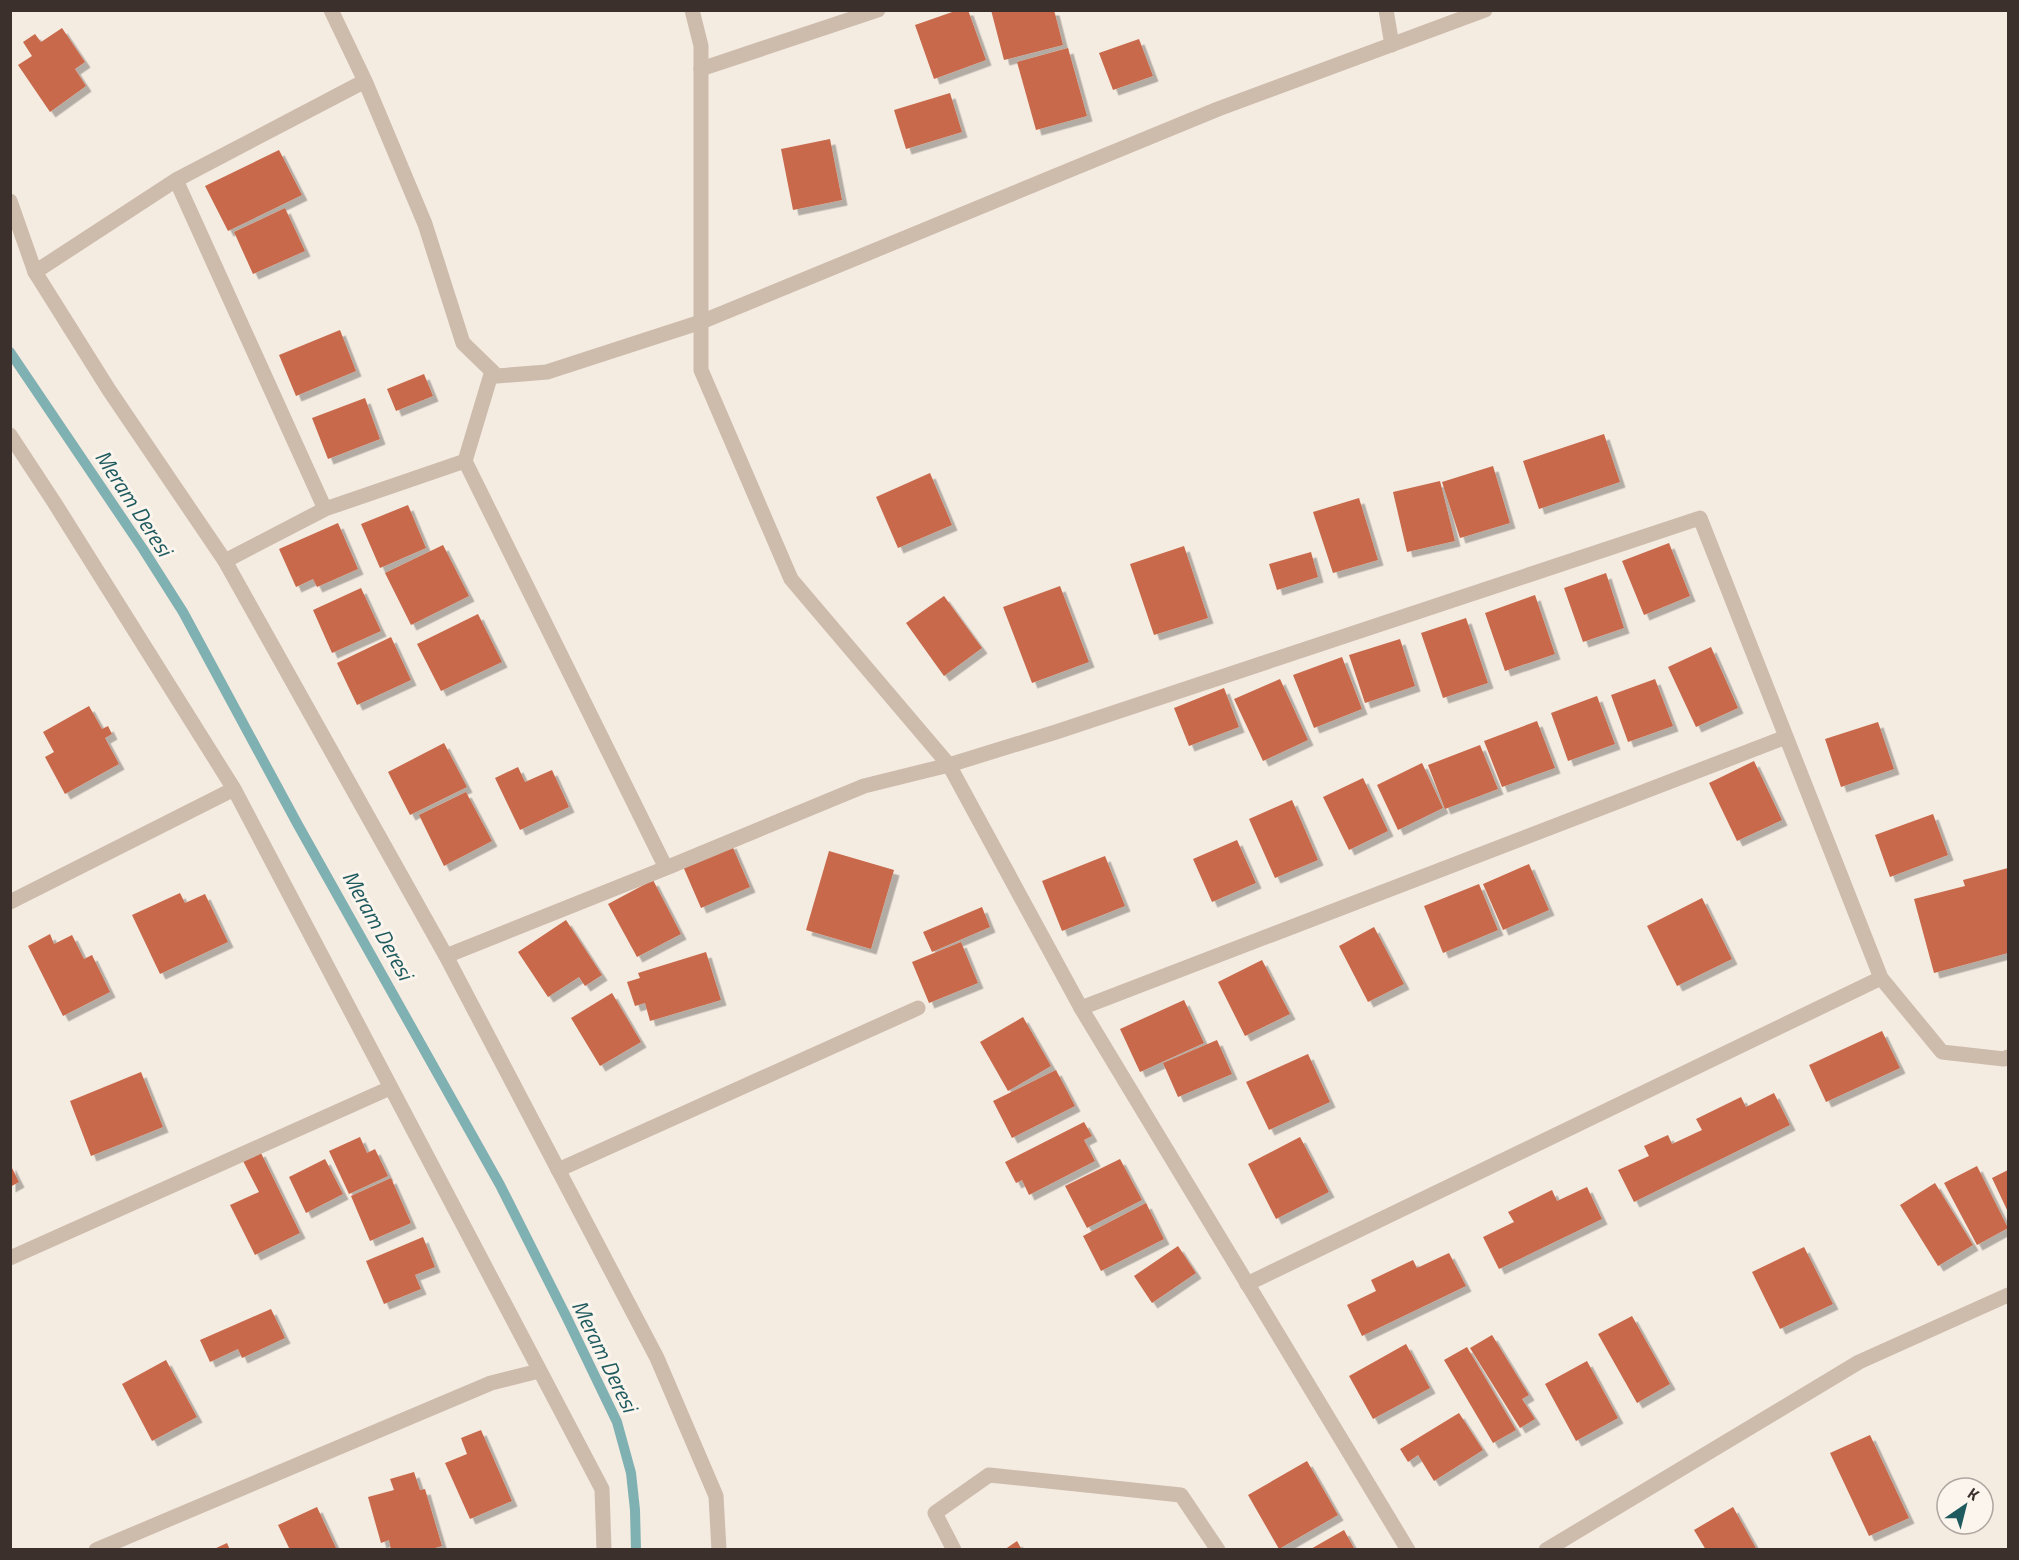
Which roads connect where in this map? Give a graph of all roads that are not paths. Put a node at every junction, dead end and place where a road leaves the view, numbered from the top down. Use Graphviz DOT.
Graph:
graph roads {
  1 [pos="331,10"];
  2 [pos="692,10"];
  3 [pos="878,10"];
  4 [pos="1386,10"];
  5 [pos="1485,10"];
  6 [pos="1392,45"];
  7 [pos="700,69"];
  8 [pos="365,81"];
  9 [pos="176,180"];
  10 [pos="10,201"];
  11 [pos="35,272"];
  12 [pos="701,322"];
  13 [pos="492,371"];
  14 [pos="10,435"];
  15 [pos="465,461"];
  16 [pos="325,509"];
  17 [pos="225,561"];
  18 [pos="1786,736"];
  19 [pos="949,765"];
  20 [pos="234,789"];
  21 [pos="666,868"];
  22 [pos="10,902"];
  23 [pos="446,956"];
  24 [pos="1881,978"];
  25 [pos="918,1008"];
  26 [pos="1081,1008"];
  27 [pos="2008,1057"];
  28 [pos="390,1088"];
  29 [pos="558,1170"];
  30 [pos="10,1258"];
  31 [pos="1247,1284"];
  32 [pos="2008,1295"];
  33 [pos="539,1371"];
  34 [pos="96,1550"];
  35 [pos="604,1550"];
  36 [pos="719,1550"];
  37 [pos="954,1550"];
  38 [pos="1218,1550"];
  39 [pos="1408,1550"];
  40 [pos="1546,1550"];
  1 -- 8 [label="street"];
  2 -- 7 [label="street"];
  3 -- 7 [label="street"];
  4 -- 6 [label="street"];
  5 -- 6 [label="street"];
  6 -- 12 [label="street"];
  7 -- 12 [label="street"];
  8 -- 9 [label="street"];
  8 -- 13 [label="street"];
  9 -- 11 [label="street"];
  9 -- 16 [label="street"];
  10 -- 11 [label="street"];
  11 -- 17 [label="street"];
  12 -- 13 [label="street"];
  12 -- 19 [label="street"];
  13 -- 15 [label="street"];
  14 -- 20 [label="street"];
  15 -- 16 [label="street"];
  15 -- 21 [label="street"];
  16 -- 17 [label="street"];
  17 -- 23 [label="street"];
  18 -- 19 [label="street"];
  18 -- 24 [label="street"];
  18 -- 26 [label="street"];
  19 -- 21 [label="street"];
  19 -- 26 [label="street"];
  20 -- 22 [label="street"];
  20 -- 28 [label="street"];
  21 -- 23 [label="street"];
  23 -- 29 [label="street"];
  24 -- 27 [label="street"];
  24 -- 31 [label="street"];
  25 -- 29 [label="street"];
  26 -- 31 [label="street"];
  28 -- 30 [label="street"];
  28 -- 33 [label="street"];
  29 -- 36 [label="street"];
  31 -- 39 [label="street"];
  32 -- 40 [label="street"];
  33 -- 34 [label="street"];
  33 -- 35 [label="street"];
  37 -- 38 [label="street"];
}
